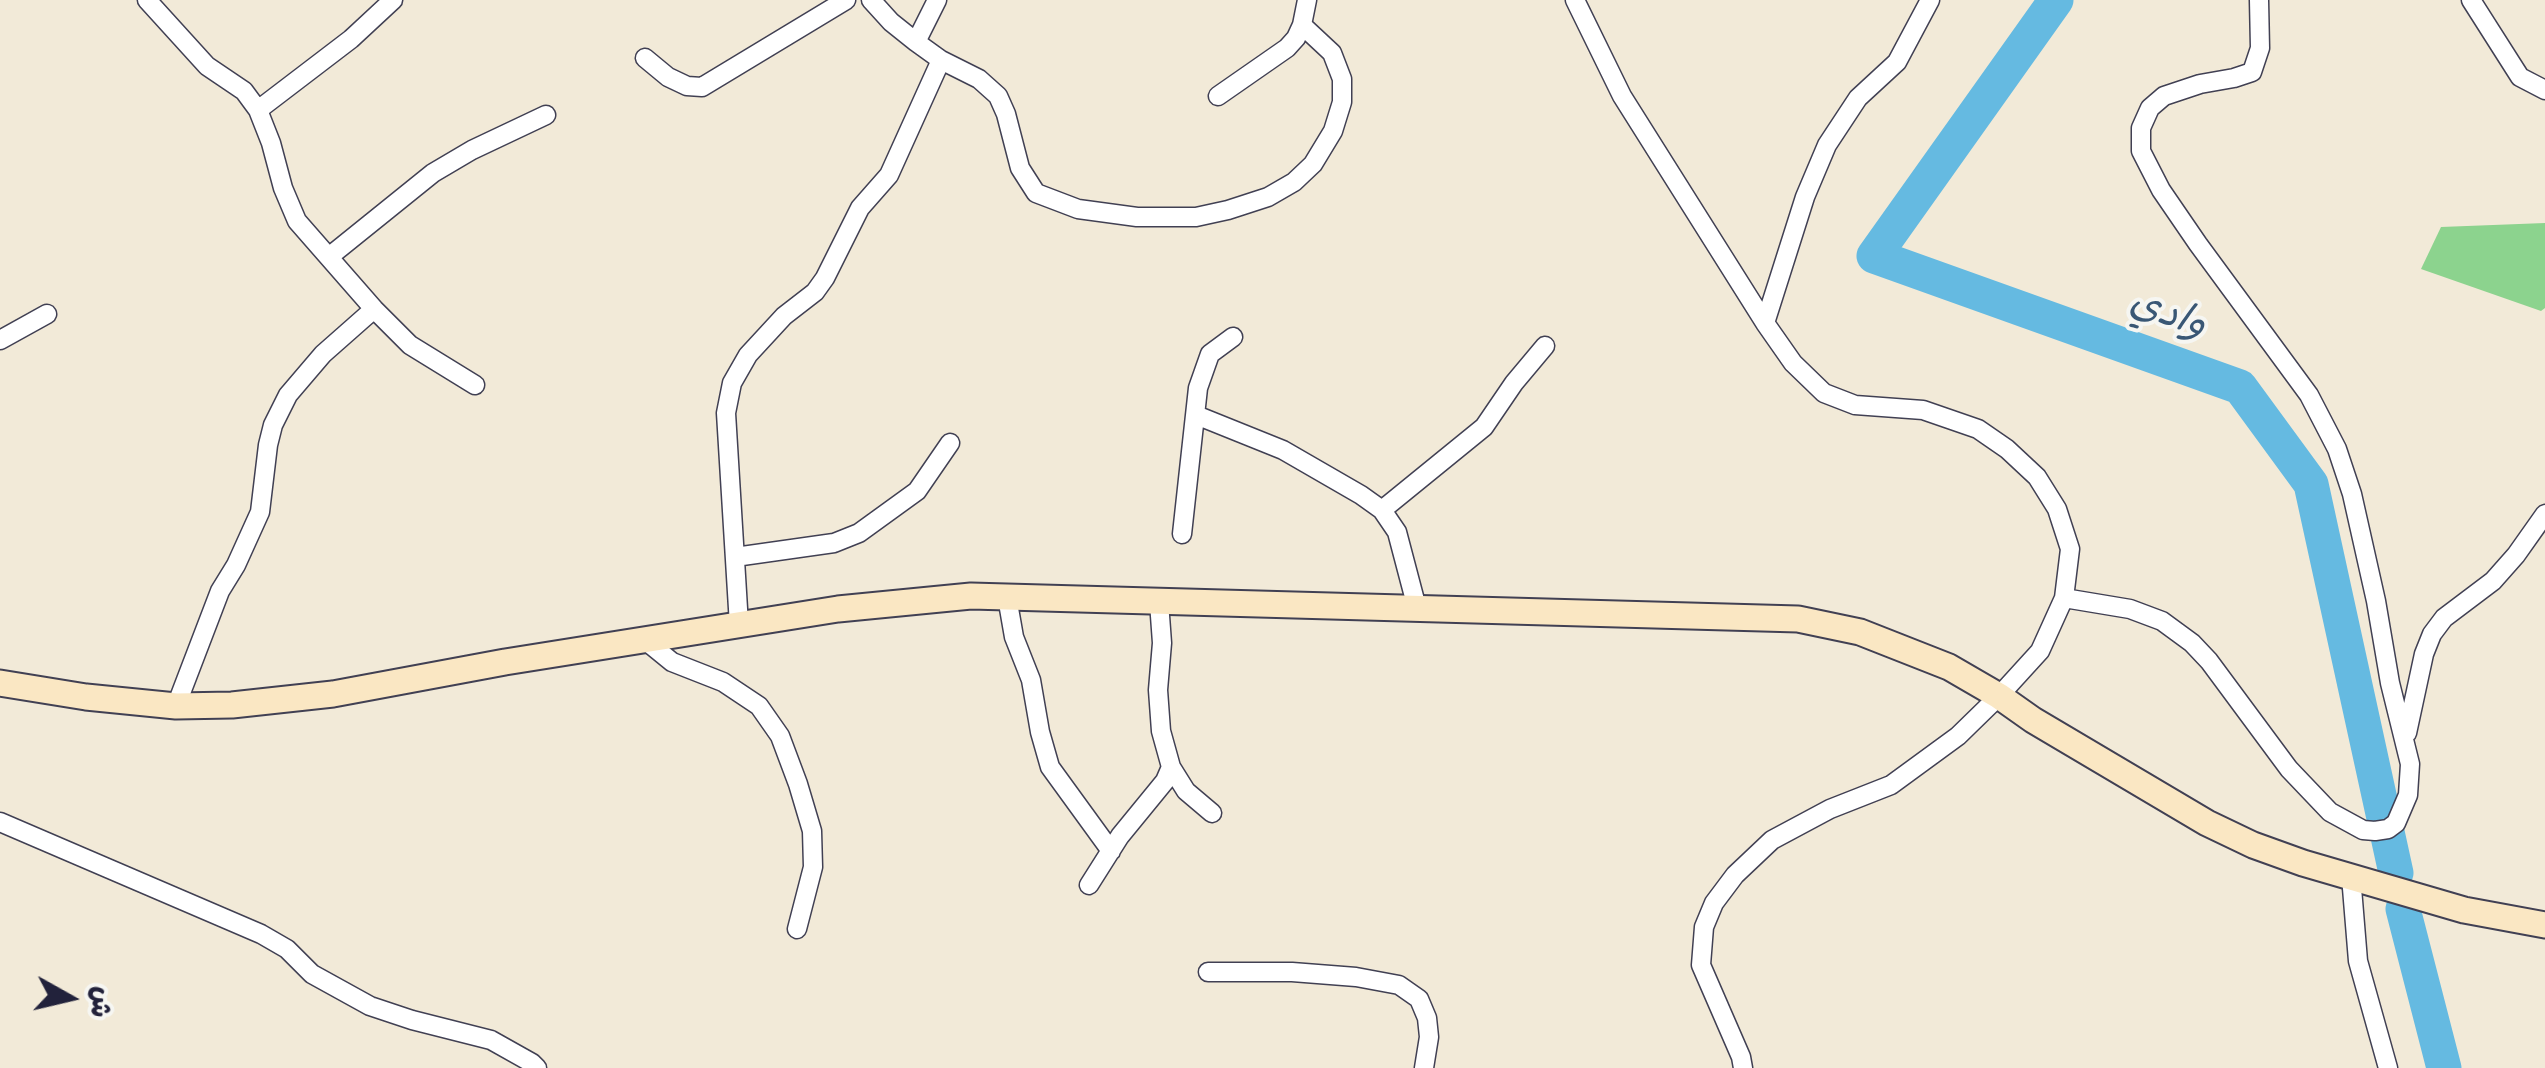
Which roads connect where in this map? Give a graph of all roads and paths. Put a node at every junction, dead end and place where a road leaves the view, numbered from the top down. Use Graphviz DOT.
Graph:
graph roads {
  1 [pos="147,0"];
  2 [pos="393,0"];
  3 [pos="846,0"];
  4 [pos="872,0"];
  5 [pos="937,0"];
  6 [pos="1307,0"];
  7 [pos="1575,0"];
  8 [pos="1930,0"];
  9 [pos="2260,0"];
  10 [pos="2471,0"];
  11 [pos="1302,25"];
  12 [pos="916,42"];
  13 [pos="645,58"];
  14 [pos="940,60"];
  15 [pos="2545,90"];
  16 [pos="1218,96"];
  17 [pos="258,110"];
  18 [pos="546,115"];
  19 [pos="330,256"];
  20 [pos="374,309"];
  21 [pos="47,314"];
  22 [pos="1765,323"];
  23 [pos="1233,337"];
  24 [pos="0,340"];
  25 [pos="1545,346"];
  26 [pos="475,385"];
  27 [pos="1196,415"];
  28 [pos="950,443"];
  29 [pos="1382,510"];
  30 [pos="2545,514"];
  31 [pos="1182,534"];
  32 [pos="735,557"];
  33 [pos="1006,598"];
  34 [pos="2064,598"];
  35 [pos="1159,602"];
  36 [pos="1417,608"];
  37 [pos="739,625"];
  38 [pos="645,640"];
  39 [pos="0,683"];
  40 [pos="1999,696"];
  41 [pos="176,706"];
  42 [pos="2405,742"];
  43 [pos="1171,767"];
  44 [pos="1212,813"];
  45 [pos="0,822"];
  46 [pos="1111,851"];
  47 [pos="2351,876"];
  48 [pos="1088,885"];
  49 [pos="2545,925"];
  50 [pos="797,929"];
  51 [pos="1208,972"];
  52 [pos="537,1068"];
  53 [pos="1424,1068"];
  54 [pos="1743,1068"];
  55 [pos="2388,1068"];
  1 -- 17 [label="street"];
  2 -- 17 [label="street"];
  3 -- 13 [label="street"];
  4 -- 12 [label="street"];
  5 -- 12 [label="street"];
  6 -- 11 [label="street"];
  7 -- 22 [label="street"];
  8 -- 22 [label="street"];
  9 -- 42 [label="street"];
  10 -- 15 [label="street"];
  11 -- 14 [label="street"];
  11 -- 16 [label="street"];
  12 -- 14 [label="street"];
  14 -- 32 [label="street"];
  17 -- 19 [label="street"];
  18 -- 19 [label="street"];
  19 -- 20 [label="street"];
  20 -- 26 [label="street"];
  20 -- 41 [label="street"];
  21 -- 24 [label="street"];
  22 -- 34 [label="street"];
  23 -- 27 [label="street"];
  25 -- 29 [label="street"];
  27 -- 29 [label="street"];
  27 -- 31 [label="street"];
  28 -- 32 [label="street"];
  29 -- 36 [label="street"];
  30 -- 42 [label="street"];
  32 -- 37 [label="street"];
  33 -- 35 [label="main road"];
  33 -- 37 [label="main road"];
  33 -- 46 [label="street"];
  34 -- 40 [label="street"];
  34 -- 42 [label="street"];
  35 -- 36 [label="main road"];
  35 -- 43 [label="street"];
  36 -- 40 [label="main road"];
  37 -- 38 [label="main road"];
  38 -- 41 [label="main road"];
  38 -- 50 [label="street"];
  39 -- 41 [label="main road"];
  40 -- 47 [label="main road"];
  40 -- 54 [label="street"];
  43 -- 44 [label="street"];
  43 -- 46 [label="street"];
  45 -- 52 [label="street"];
  46 -- 48 [label="street"];
  47 -- 49 [label="main road"];
  47 -- 55 [label="street"];
  51 -- 53 [label="street"];
}
